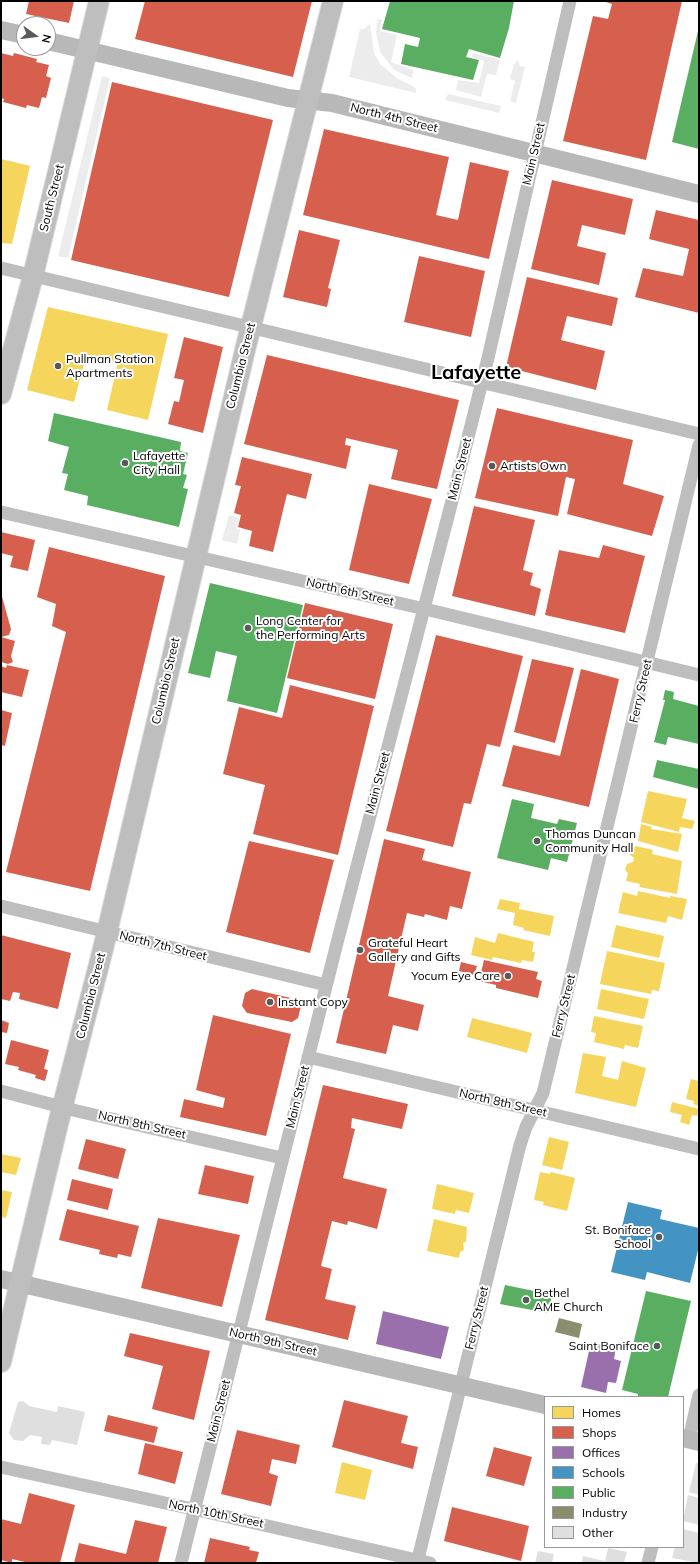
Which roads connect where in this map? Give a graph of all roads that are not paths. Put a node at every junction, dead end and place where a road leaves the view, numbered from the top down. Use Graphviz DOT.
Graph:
graph roads {
  1 [pos="99,1"];
  2 [pos="333,1"];
  3 [pos="570,1"];
  4 [pos="1,30"];
  5 [pos="16,33"];
  6 [pos="56,43"];
  7 [pos="87,50"];
  8 [pos="308,100"];
  9 [pos="534,153"];
  10 [pos="699,194"];
  11 [pos="1,268"];
  12 [pos="33,276"];
  13 [pos="251,328"];
  14 [pos="481,382"];
  15 [pos="1,394"];
  16 [pos="699,434"];
  17 [pos="699,445"];
  18 [pos="1,512"];
  19 [pos="196,556"];
  20 [pos="425,609"];
  21 [pos="647,663"];
  22 [pos="699,675"];
  23 [pos="1,906"];
  24 [pos="107,933"];
  25 [pos="326,985"];
  26 [pos="308,1057"];
  27 [pos="1,1092"];
  28 [pos="63,1107"];
  29 [pos="534,1110"];
  30 [pos="699,1149"];
  31 [pos="282,1158"];
  32 [pos="1,1279"];
  33 [pos="20,1284"];
  34 [pos="238,1335"];
  35 [pos="1,1362"];
  36 [pos="461,1384"];
  37 [pos="699,1395"];
  38 [pos="544,1405"];
  39 [pos="690,1439"];
  40 [pos="1,1467"];
  41 [pos="195,1510"];
  42 [pos="652,1548"];
  43 [pos="417,1562"];
  44 [pos="181,1563"];
  45 [pos="430,1563"];
  46 [pos="648,1563"];
  1 -- 7 [label="main road, South Street"];
  2 -- 8 [label="main road, Columbia Street"];
  3 -- 9 [label="street, Main Street"];
  4 -- 5 [label="main road"];
  6 -- 7 [label="main road, North 4th Street"];
  7 -- 8 [label="main road, North 4th Street"];
  7 -- 12 [label="main road, South Street"];
  8 -- 9 [label="main road, North 4th Street"];
  8 -- 13 [label="main road, Columbia Street"];
  9 -- 10 [label="main road, North 4th Street"];
  9 -- 14 [label="street, Main Street"];
  11 -- 12 [label="street"];
  12 -- 13 [label="street"];
  12 -- 15 [label="main road, South Street"];
  13 -- 14 [label="street"];
  13 -- 19 [label="main road, Columbia Street"];
  14 -- 16 [label="street"];
  14 -- 20 [label="street, Main Street"];
  17 -- 21 [label="street, Ferry Street"];
  18 -- 19 [label="street, North 6th Street"];
  19 -- 20 [label="street, North 6th Street"];
  19 -- 24 [label="main road, Columbia Street"];
  20 -- 21 [label="street, North 6th Street"];
  20 -- 25 [label="street, Main Street"];
  21 -- 22 [label="street, North 6th Street"];
  21 -- 29 [label="street, Ferry Street"];
  23 -- 24 [label="street, North 7th Street"];
  24 -- 25 [label="street, North 7th Street"];
  24 -- 28 [label="main road, Columbia Street"];
  25 -- 26 [label="street, Main Street"];
  26 -- 29 [label="street, North 8th Street"];
  26 -- 31 [label="street, Main Street"];
  27 -- 28 [label="street, North 8th Street"];
  28 -- 31 [label="street, North 8th Street"];
  28 -- 33 [label="main road, Columbia Street"];
  29 -- 30 [label="street, North 8th Street"];
  29 -- 36 [label="street, Ferry Street"];
  31 -- 34 [label="street, Main Street"];
  32 -- 33 [label="main road, North 9th Street"];
  33 -- 34 [label="main road, North 9th Street"];
  33 -- 35 [label="main road, Columbia Street"];
  34 -- 36 [label="main road, North 9th Street"];
  34 -- 41 [label="street, Main Street"];
  36 -- 38 [label="main road, North 9th Street"];
  36 -- 43 [label="street, Ferry Street"];
  37 -- 39 [label="street"];
  40 -- 41 [label="street, North 10th Street"];
  41 -- 43 [label="street, North 10th Street"];
  41 -- 44 [label="street, Main Street"];
  42 -- 46 [label="street"];
  43 -- 45 [label="street, North 10th Street"];
}
